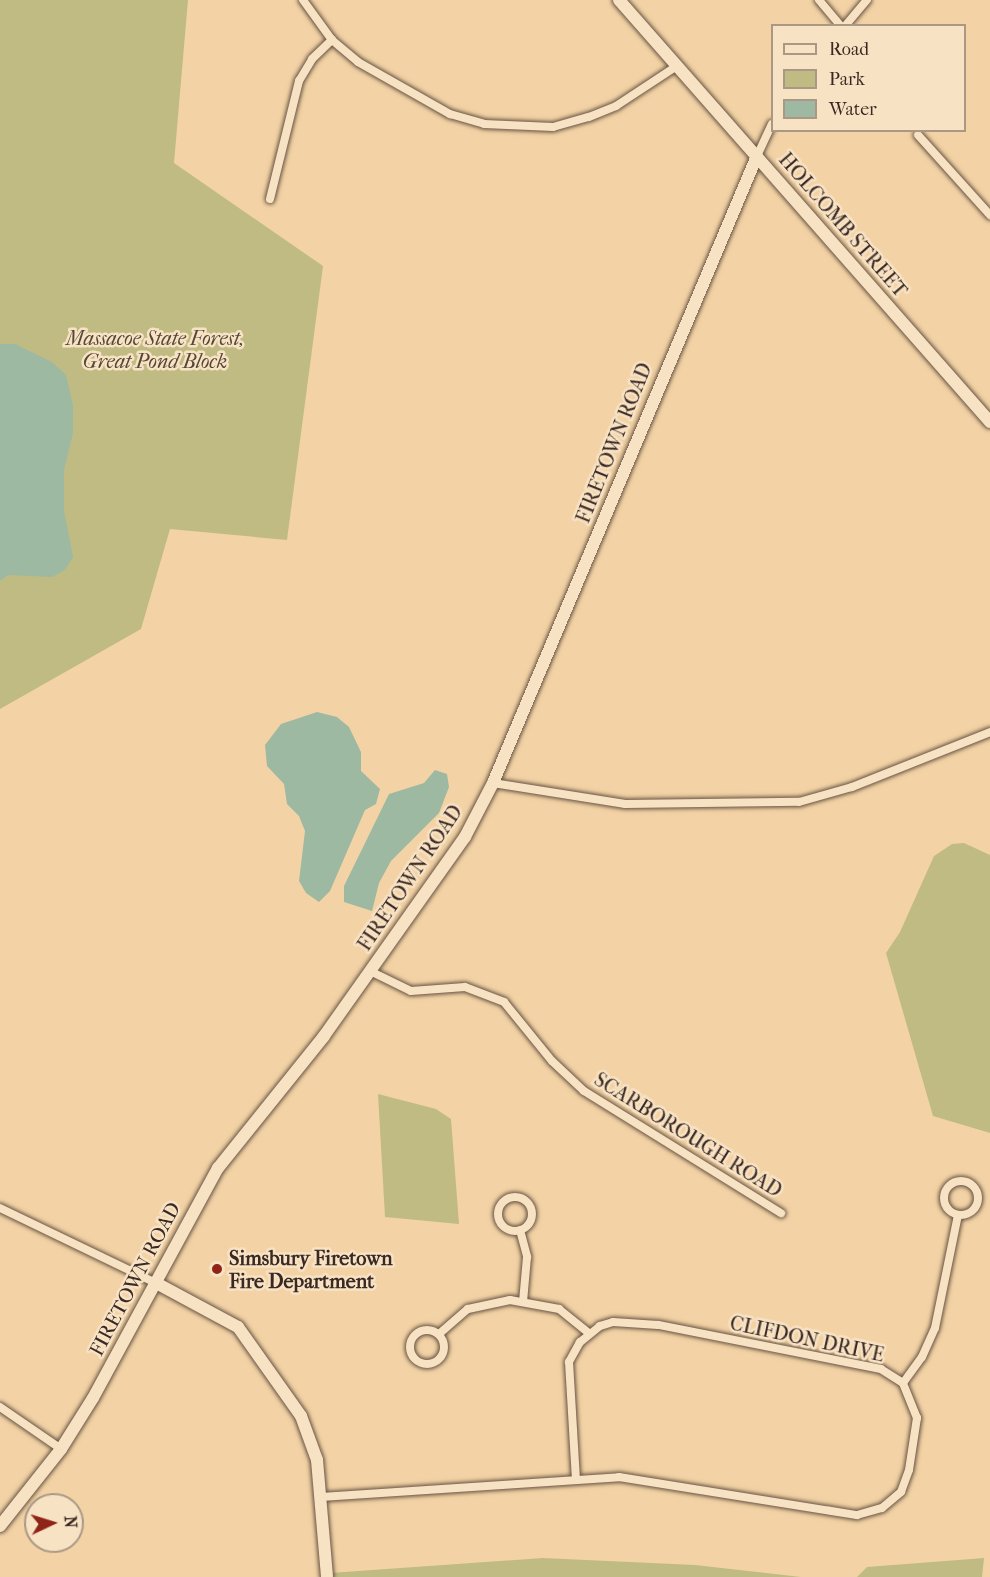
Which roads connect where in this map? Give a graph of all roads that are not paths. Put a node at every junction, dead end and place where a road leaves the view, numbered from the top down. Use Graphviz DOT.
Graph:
graph roads {
  1 [pos="303,0"];
  2 [pos="619,0"];
  3 [pos="819,0"];
  4 [pos="867,0"];
  5 [pos="841,24"];
  6 [pos="845,24"];
  7 [pos="332,40"];
  8 [pos="677,66"];
  9 [pos="771,126"];
  10 [pos="918,135"];
  11 [pos="757,156"];
  12 [pos="270,199"];
  13 [pos="990,215"];
  14 [pos="990,422"];
  15 [pos="990,732"];
  16 [pos="493,783"];
  17 [pos="372,972"];
  18 [pos="0,1208"];
  19 [pos="781,1213"];
  20 [pos="958,1215"];
  21 [pos="520,1230"];
  22 [pos="158,1284"];
  23 [pos="523,1302"];
  24 [pos="590,1333"];
  25 [pos="439,1334"];
  26 [pos="903,1383"];
  27 [pos="0,1407"];
  28 [pos="61,1449"];
  29 [pos="576,1479"];
  30 [pos="321,1497"];
  31 [pos="0,1526"];
  32 [pos="327,1577"];
  1 -- 7 [label="street"];
  2 -- 8 [label="street, HOLCOMB STREET"];
  3 -- 5 [label="street"];
  4 -- 6 [label="street"];
  7 -- 8 [label="street"];
  7 -- 12 [label="street"];
  8 -- 11 [label="street, HOLCOMB STREET"];
  9 -- 11 [label="street, FIRETOWN ROAD"];
  10 -- 13 [label="street"];
  11 -- 14 [label="street, HOLCOMB STREET"];
  11 -- 16 [label="street, FIRETOWN ROAD"];
  15 -- 16 [label="street"];
  16 -- 17 [label="street, FIRETOWN ROAD"];
  17 -- 19 [label="street, SCARBOROUGH ROAD"];
  17 -- 22 [label="street, FIRETOWN ROAD"];
  18 -- 22 [label="street"];
  20 -- 20 [label="street"];
  20 -- 26 [label="street"];
  21 -- 21 [label="street"];
  21 -- 23 [label="street"];
  22 -- 28 [label="street, FIRETOWN ROAD"];
  22 -- 30 [label="street"];
  23 -- 24 [label="street"];
  23 -- 25 [label="street"];
  24 -- 26 [label="street, CLIFDON DRIVE"];
  24 -- 29 [label="street, CLIFDON DRIVE"];
  25 -- 25 [label="street"];
  26 -- 29 [label="street, CLIFDON DRIVE"];
  27 -- 28 [label="street"];
  28 -- 31 [label="street, FIRETOWN ROAD"];
  29 -- 30 [label="street, CLIFDON DRIVE"];
  30 -- 32 [label="street"];
}
